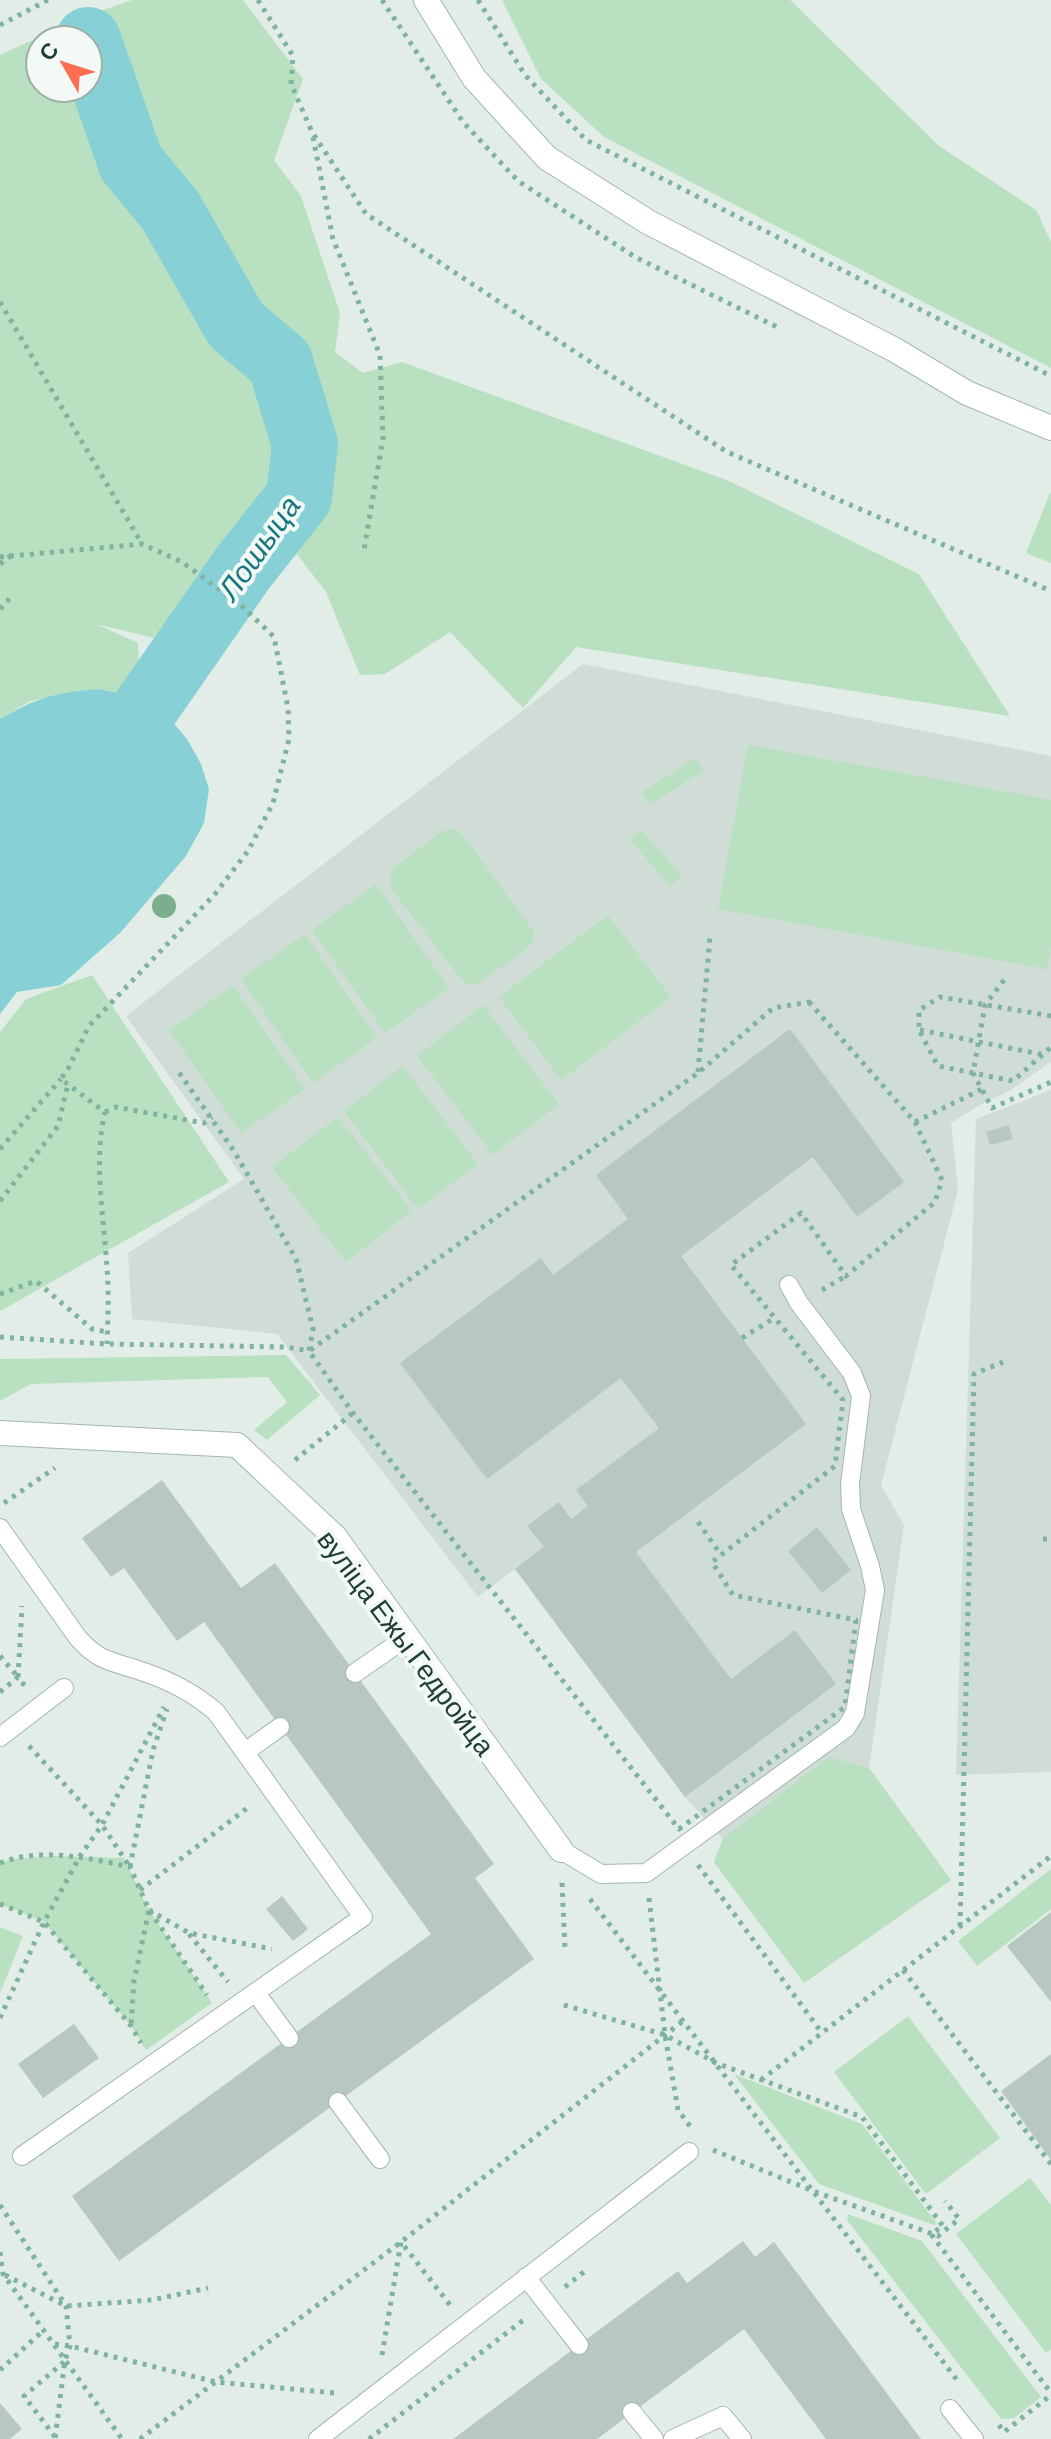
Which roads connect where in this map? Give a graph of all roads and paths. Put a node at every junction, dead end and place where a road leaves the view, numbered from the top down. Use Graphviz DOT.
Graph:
graph roads {
  1 [pos="48,0"];
  2 [pos="258,0"];
  3 [pos="426,0"];
  4 [pos="478,0"];
  5 [pos="0,25"];
  6 [pos="312,132"];
  7 [pos="0,302"];
  8 [pos="1051,376"];
  9 [pos="1051,428"];
  10 [pos="142,544"];
  11 [pos="364,550"];
  12 [pos="12,554"];
  13 [pos="0,557"];
  14 [pos="0,564"];
  15 [pos="1051,591"];
  16 [pos="10,598"];
  17 [pos="0,609"];
  18 [pos="710,937"];
  19 [pos="1004,980"];
  20 [pos="985,1005"];
  21 [pos="1051,1016"];
  22 [pos="919,1030"];
  23 [pos="979,1041"];
  24 [pos="1051,1047"];
  25 [pos="1044,1055"];
  26 [pos="178,1071"];
  27 [pos="698,1073"];
  28 [pos="973,1073"];
  29 [pos="61,1079"];
  30 [pos="1051,1082"];
  31 [pos="68,1084"];
  32 [pos="982,1089"];
  33 [pos="105,1112"];
  34 [pos="212,1117"];
  35 [pos="915,1122"];
  36 [pos="0,1149"];
  37 [pos="0,1201"];
  38 [pos="789,1285"];
  39 [pos="0,1294"];
  40 [pos="107,1332"];
  41 [pos="0,1337"];
  42 [pos="107,1344"];
  43 [pos="309,1351"];
  44 [pos="1003,1362"];
  45 [pos="353,1413"];
  46 [pos="0,1433"];
  47 [pos="66,1460"];
  48 [pos="271,1479"];
  49 [pos="0,1506"];
  50 [pos="698,1522"];
  51 [pos="0,1528"];
  52 [pos="1043,1539"];
  53 [pos="1051,1539"];
  54 [pos="721,1555"];
  55 [pos="32,1573"];
  56 [pos="407,1637"];
  57 [pos="0,1656"];
  58 [pos="355,1673"];
  59 [pos="18,1677"];
  60 [pos="176,1685"];
  61 [pos="64,1688"];
  62 [pos="0,1692"];
  63 [pos="32,1694"];
  64 [pos="280,1727"];
  65 [pos="6,1732"];
  66 [pos="245,1752"];
  67 [pos="272,1789"];
  68 [pos="102,1825"];
  69 [pos="681,1837"];
  70 [pos="561,1850"];
  71 [pos="80,1856"];
  72 [pos="1050,1858"];
  73 [pos="0,1863"];
  74 [pos="130,1867"];
  75 [pos="646,1873"];
  76 [pos="140,1890"];
  77 [pos="586,1894"];
  78 [pos="0,1904"];
  79 [pos="149,1910"];
  80 [pos="44,1922"];
  81 [pos="960,1926"];
  82 [pos="189,1933"];
  83 [pos="565,1949"];
  84 [pos="283,1951"];
  85 [pos="903,1970"];
  86 [pos="232,1988"];
  87 [pos="661,1992"];
  88 [pos="256,1993"];
  89 [pos="212,2003"];
  90 [pos="564,2005"];
  91 [pos="0,2018"];
  92 [pos="683,2021"];
  93 [pos="131,2026"];
  94 [pos="822,2033"];
  95 [pos="665,2035"];
  96 [pos="289,2038"];
  97 [pos="146,2050"];
  98 [pos="716,2063"];
  99 [pos="760,2080"];
  100 [pos="338,2102"];
  101 [pos="678,2110"];
  102 [pos="696,2149"];
  103 [pos="22,2156"];
  104 [pos="380,2159"];
  105 [pos="1051,2164"];
  106 [pos="813,2191"];
  107 [pos="945,2201"];
  108 [pos="0,2205"];
  109 [pos="931,2234"];
  110 [pos="401,2242"];
  111 [pos="0,2252"];
  112 [pos="1,2274"];
  113 [pos="526,2277"];
  114 [pos="208,2288"];
  115 [pos="66,2306"];
  116 [pos="465,2325"];
  117 [pos="45,2329"];
  118 [pos="55,2344"];
  119 [pos="579,2345"];
  120 [pos="70,2346"];
  121 [pos="65,2360"];
  122 [pos="0,2370"];
  123 [pos="216,2382"];
  124 [pos="967,2394"];
  125 [pos="1051,2394"];
  126 [pos="374,2397"];
  127 [pos="950,2409"];
  128 [pos="632,2412"];
  129 [pos="996,2421"];
  130 [pos="55,2438"];
  131 [pos="122,2439"];
  132 [pos="140,2439"];
  133 [pos="318,2439"];
  134 [pos="654,2439"];
  135 [pos="673,2439"];
  136 [pos="742,2439"];
  137 [pos="974,2439"];
  1 -- 5 [label="path"];
  2 -- 6 [label="path"];
  3 -- 9 [label="street"];
  4 -- 8 [label="path"];
  6 -- 11 [label="path"];
  6 -- 15 [label="path"];
  7 -- 10 [label="path"];
  10 -- 12 [label="path"];
  10 -- 29 [label="path"];
  12 -- 13 [label="path"];
  12 -- 14 [label="path"];
  16 -- 17 [label="path"];
  18 -- 27 [label="path"];
  19 -- 20 [label="path"];
  20 -- 21 [label="path"];
  20 -- 22 [label="path"];
  20 -- 23 [label="path"];
  22 -- 23 [label="path"];
  22 -- 28 [label="path"];
  23 -- 25 [label="path"];
  23 -- 28 [label="path"];
  24 -- 25 [label="path"];
  25 -- 28 [label="path"];
  26 -- 34 [label="path"];
  27 -- 35 [label="path"];
  27 -- 43 [label="path"];
  28 -- 32 [label="path"];
  29 -- 31 [label="path"];
  29 -- 36 [label="path"];
  30 -- 32 [label="path"];
  31 -- 33 [label="path"];
  31 -- 37 [label="path"];
  32 -- 35 [label="path"];
  33 -- 34 [label="path"];
  33 -- 40 [label="path"];
  34 -- 43 [label="path"];
  35 -- 54 [label="path"];
  38 -- 69 [label="lane"];
  39 -- 40 [label="path"];
  40 -- 42 [label="path"];
  41 -- 42 [label="path"];
  42 -- 43 [label="path"];
  43 -- 45 [label="path"];
  44 -- 81 [label="path"];
  45 -- 48 [label="path"];
  45 -- 69 [label="path"];
  46 -- 48 [label="street, вуліца Ежы Гедройца"];
  47 -- 49 [label="path"];
  48 -- 56 [label="street, вуліца Ежы Гедройца"];
  50 -- 54 [label="path"];
  51 -- 55 [label="lane"];
  52 -- 53 [label="path"];
  54 -- 69 [label="path"];
  55 -- 59 [label="path"];
  55 -- 60 [label="lane"];
  56 -- 58 [label="lane"];
  56 -- 70 [label="street, вуліца Ежы Гедройца"];
  57 -- 59 [label="path"];
  59 -- 62 [label="path"];
  59 -- 63 [label="path"];
  60 -- 66 [label="lane"];
  60 -- 68 [label="path"];
  60 -- 74 [label="path"];
  61 -- 65 [label="lane"];
  64 -- 66 [label="lane"];
  65 -- 68 [label="path"];
  66 -- 67 [label="lane"];
  67 -- 76 [label="path"];
  67 -- 88 [label="lane"];
  68 -- 71 [label="path"];
  68 -- 74 [label="path"];
  69 -- 75 [label="lane"];
  69 -- 94 [label="path"];
  70 -- 75 [label="lane"];
  70 -- 83 [label="path"];
  71 -- 73 [label="path"];
  71 -- 74 [label="path"];
  71 -- 80 [label="path"];
  72 -- 81 [label="path"];
  74 -- 76 [label="path"];
  75 -- 87 [label="path"];
  76 -- 79 [label="path"];
  77 -- 87 [label="path"];
  78 -- 80 [label="path"];
  79 -- 82 [label="path"];
  79 -- 89 [label="path"];
  79 -- 93 [label="path"];
  80 -- 91 [label="path"];
  80 -- 93 [label="path"];
  81 -- 85 [label="path"];
  82 -- 84 [label="path"];
  82 -- 86 [label="path"];
  85 -- 94 [label="path"];
  85 -- 105 [label="path"];
  87 -- 92 [label="path"];
  87 -- 95 [label="path"];
  88 -- 96 [label="lane"];
  88 -- 103 [label="lane"];
  90 -- 95 [label="path"];
  92 -- 95 [label="path"];
  92 -- 98 [label="path"];
  93 -- 97 [label="path"];
  94 -- 99 [label="path"];
  95 -- 98 [label="path"];
  95 -- 101 [label="path"];
  95 -- 110 [label="path"];
  98 -- 99 [label="path"];
  98 -- 106 [label="path"];
  99 -- 109 [label="path"];
  100 -- 104 [label="lane"];
  102 -- 106 [label="path"];
  102 -- 113 [label="lane"];
  106 -- 109 [label="path"];
  106 -- 124 [label="path"];
  107 -- 109 [label="path"];
  108 -- 115 [label="path"];
  109 -- 125 [label="path"];
  110 -- 116 [label="path"];
  110 -- 123 [label="path"];
  110 -- 126 [label="path"];
  111 -- 112 [label="path"];
  112 -- 115 [label="path"];
  112 -- 117 [label="path"];
  113 -- 116 [label="lane"];
  113 -- 119 [label="lane"];
  114 -- 115 [label="path"];
  115 -- 120 [label="path"];
  116 -- 126 [label="lane"];
  117 -- 118 [label="path"];
  117 -- 122 [label="path"];
  118 -- 120 [label="path"];
  118 -- 121 [label="path"];
  120 -- 121 [label="path"];
  120 -- 123 [label="path"];
  121 -- 130 [label="path"];
  121 -- 130 [label="path"];
  121 -- 131 [label="path"];
  123 -- 126 [label="path"];
  123 -- 132 [label="path"];
  125 -- 129 [label="path"];
  126 -- 133 [label="lane"];
  127 -- 137 [label="lane"];
  128 -- 134 [label="lane"];
  135 -- 136 [label="lane"];
}
